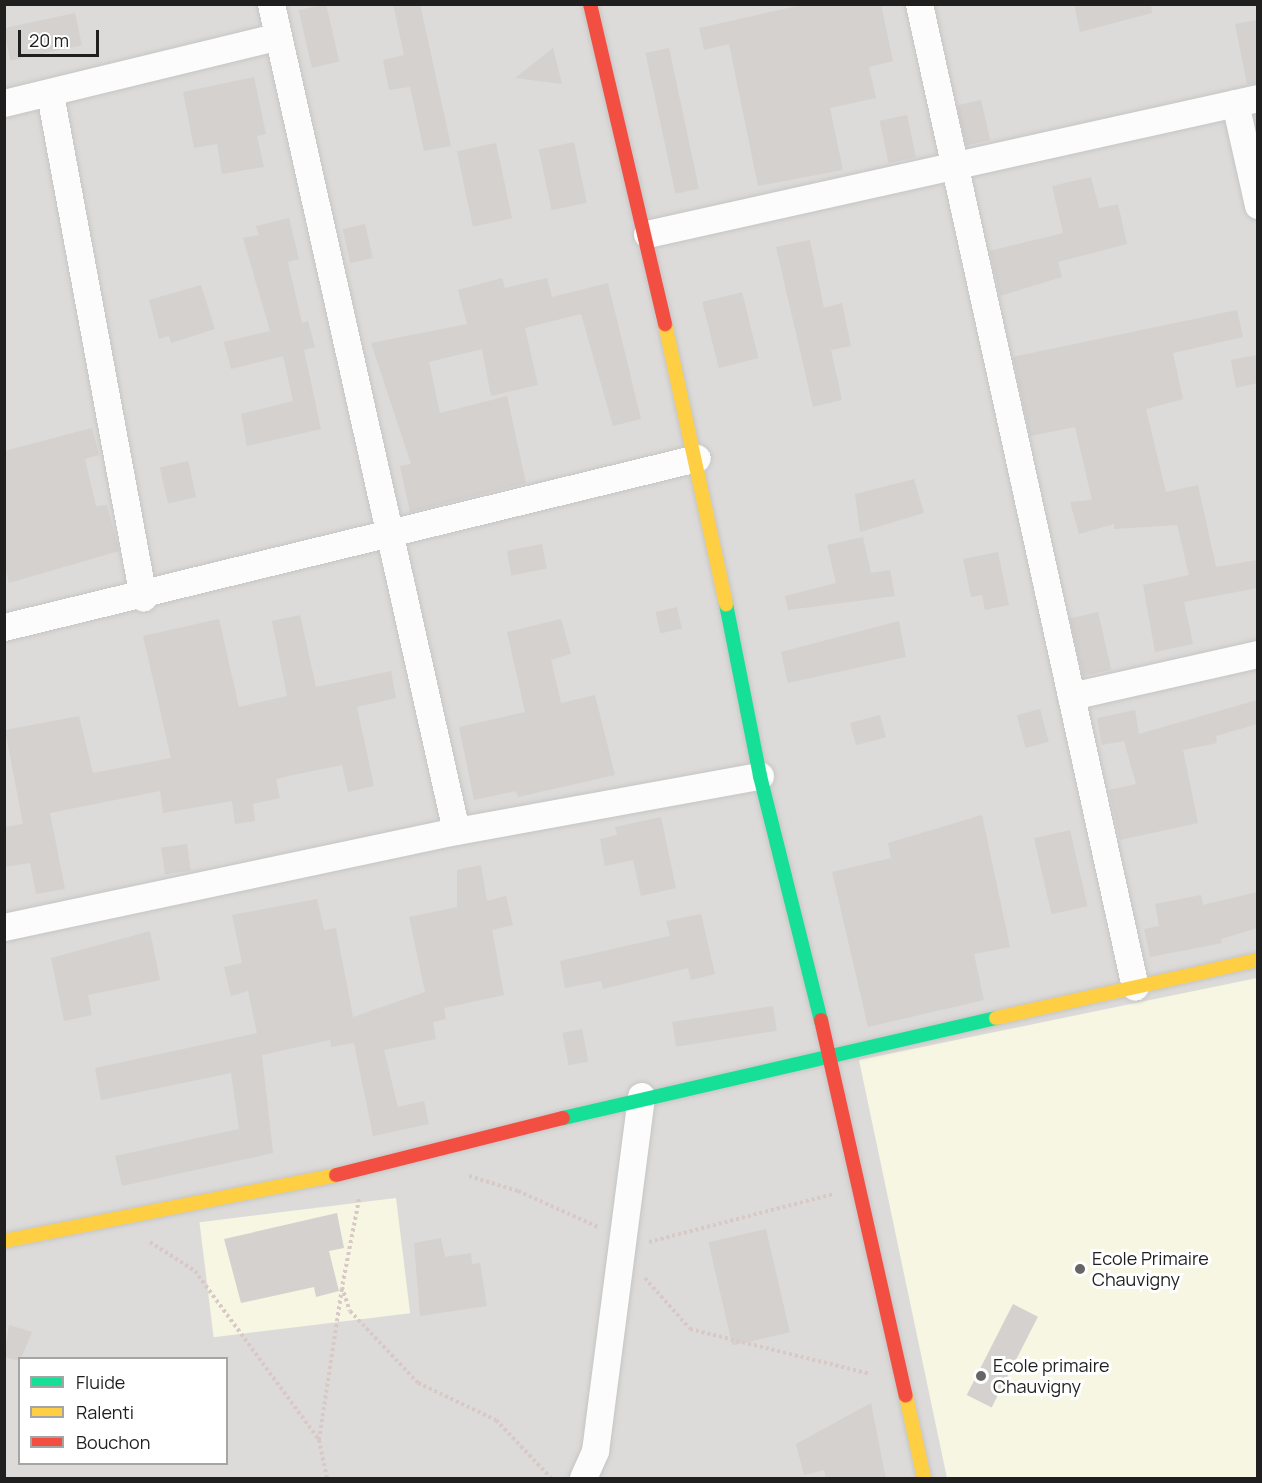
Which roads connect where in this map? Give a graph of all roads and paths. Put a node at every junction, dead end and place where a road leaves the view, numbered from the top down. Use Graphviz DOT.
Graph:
graph roads {
  1 [pos="271,4"];
  2 [pos="590,4"];
  3 [pos="919,4"];
  4 [pos="278,36"];
  5 [pos="50,94"];
  6 [pos="1246,100"];
  7 [pos="4,103"];
  8 [pos="954,166"];
  9 [pos="1257,205"];
  10 [pos="647,234"];
  11 [pos="697,458"];
  12 [pos="388,531"];
  13 [pos="143,597"];
  14 [pos="4,627"];
  15 [pos="1257,654"];
  16 [pos="1071,696"];
  17 [pos="760,776"];
  18 [pos="456,831"];
  19 [pos="4,927"];
  20 [pos="1257,960"];
  21 [pos="1135,987"];
  22 [pos="829,1051"];
  23 [pos="641,1096"];
  24 [pos="352,1171"];
  25 [pos="462,1174"];
  26 [pos="860,1192"];
  27 [pos="113,1219"];
  28 [pos="4,1241"];
  29 [pos="622,1244"];
  30 [pos="342,1287"];
  31 [pos="904,1386"];
  32 [pos="319,1440"];
  33 [pos="327,1479"];
  34 [pos="551,1479"];
  35 [pos="583,1479"];
  36 [pos="924,1479"];
  1 -- 4 [label="street"];
  2 -- 10 [label="street"];
  3 -- 8 [label="street"];
  4 -- 5 [label="street"];
  4 -- 12 [label="street"];
  5 -- 7 [label="street"];
  5 -- 13 [label="street"];
  6 -- 8 [label="street"];
  6 -- 9 [label="street"];
  8 -- 10 [label="street"];
  8 -- 16 [label="street"];
  10 -- 11 [label="street"];
  11 -- 12 [label="street"];
  11 -- 17 [label="street"];
  12 -- 13 [label="street"];
  12 -- 18 [label="street"];
  13 -- 14 [label="street"];
  15 -- 16 [label="street"];
  16 -- 21 [label="street"];
  17 -- 18 [label="street"];
  17 -- 22 [label="street"];
  18 -- 19 [label="street"];
  20 -- 21 [label="street"];
  21 -- 22 [label="street"];
  22 -- 23 [label="street"];
  22 -- 26 [label="street"];
  23 -- 24 [label="street"];
  23 -- 29 [label="street"];
  24 -- 27 [label="street"];
  24 -- 30 [label="path"];
  25 -- 29 [label="path"];
  26 -- 29 [label="path"];
  26 -- 31 [label="street"];
  27 -- 28 [label="street"];
  27 -- 32 [label="path"];
  29 -- 31 [label="path"];
  29 -- 35 [label="street"];
  30 -- 32 [label="path"];
  30 -- 34 [label="path"];
  31 -- 36 [label="street"];
  32 -- 33 [label="path"];
}
